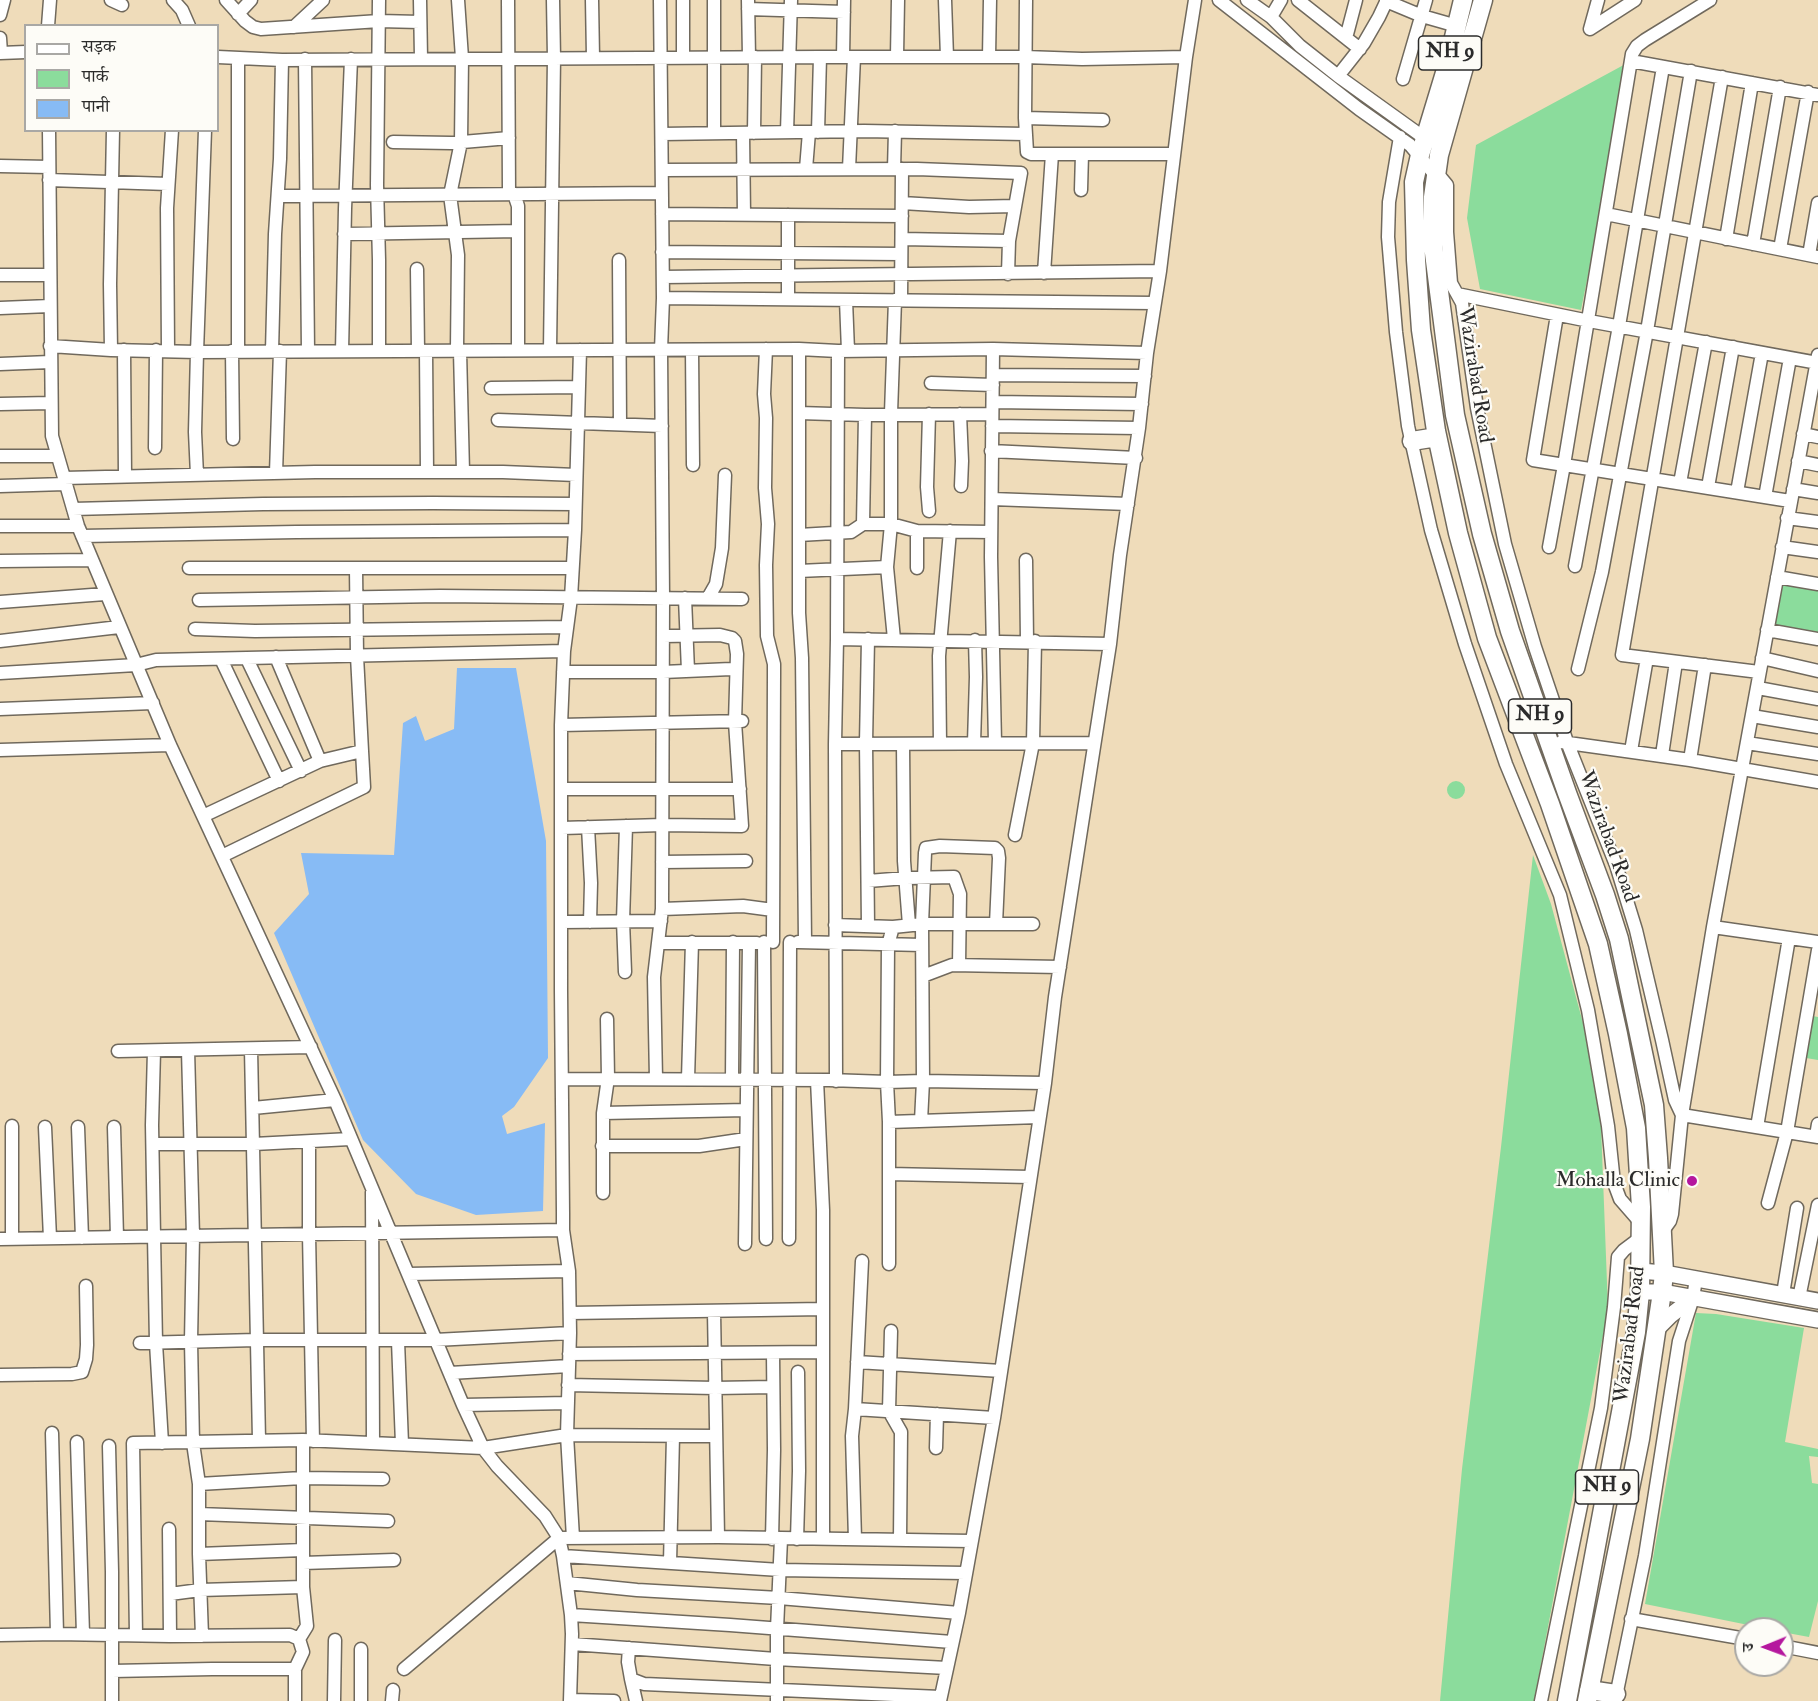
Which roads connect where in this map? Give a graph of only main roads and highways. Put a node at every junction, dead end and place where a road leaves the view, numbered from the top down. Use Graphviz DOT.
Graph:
graph roads {
  1 [pos="1463,0"];
  2 [pos="1483,0"];
  3 [pos="1416,268"];
  4 [pos="1445,281"];
  5 [pos="1437,437"];
  6 [pos="1412,441"];
  7 [pos="1640,1271"];
  8 [pos="1664,1273"];
  9 [pos="1640,1292"];
  10 [pos="1662,1292"];
  11 [pos="1693,1298"];
  12 [pos="1818,1300"];
  13 [pos="1818,1320"];
  14 [pos="1657,1329"];
  15 [pos="1588,1696"];
  16 [pos="1615,1698"];
  17 [pos="1567,1701"];
  1 -- 3 [label="highway, Wazirabad Road / NH 9"];
  2 -- 4 [label="highway, Wazirabad Road / NH 9"];
  3 -- 4 [label="highway"];
  3 -- 5 [label="highway, Wazirabad Road / NH 9"];
  4 -- 8 [label="highway, Wazirabad Road / NH 9"];
  5 -- 6 [label="highway"];
  5 -- 7 [label="highway, Wazirabad Road / NH 9"];
  7 -- 8 [label="main road"];
  7 -- 9 [label="highway, Wazirabad Road / NH 9"];
  8 -- 10 [label="highway, Wazirabad Road / NH 9"];
  8 -- 12 [label="main road"];
  9 -- 10 [label="main road"];
  9 -- 17 [label="highway, Wazirabad Road / NH 9"];
  10 -- 11 [label="main road"];
  10 -- 14 [label="highway, Wazirabad Road / NH 9"];
  11 -- 13 [label="main road"];
  11 -- 14 [label="main road"];
  14 -- 15 [label="highway, Wazirabad Road / NH 9"];
  15 -- 16 [label="highway"];
}
